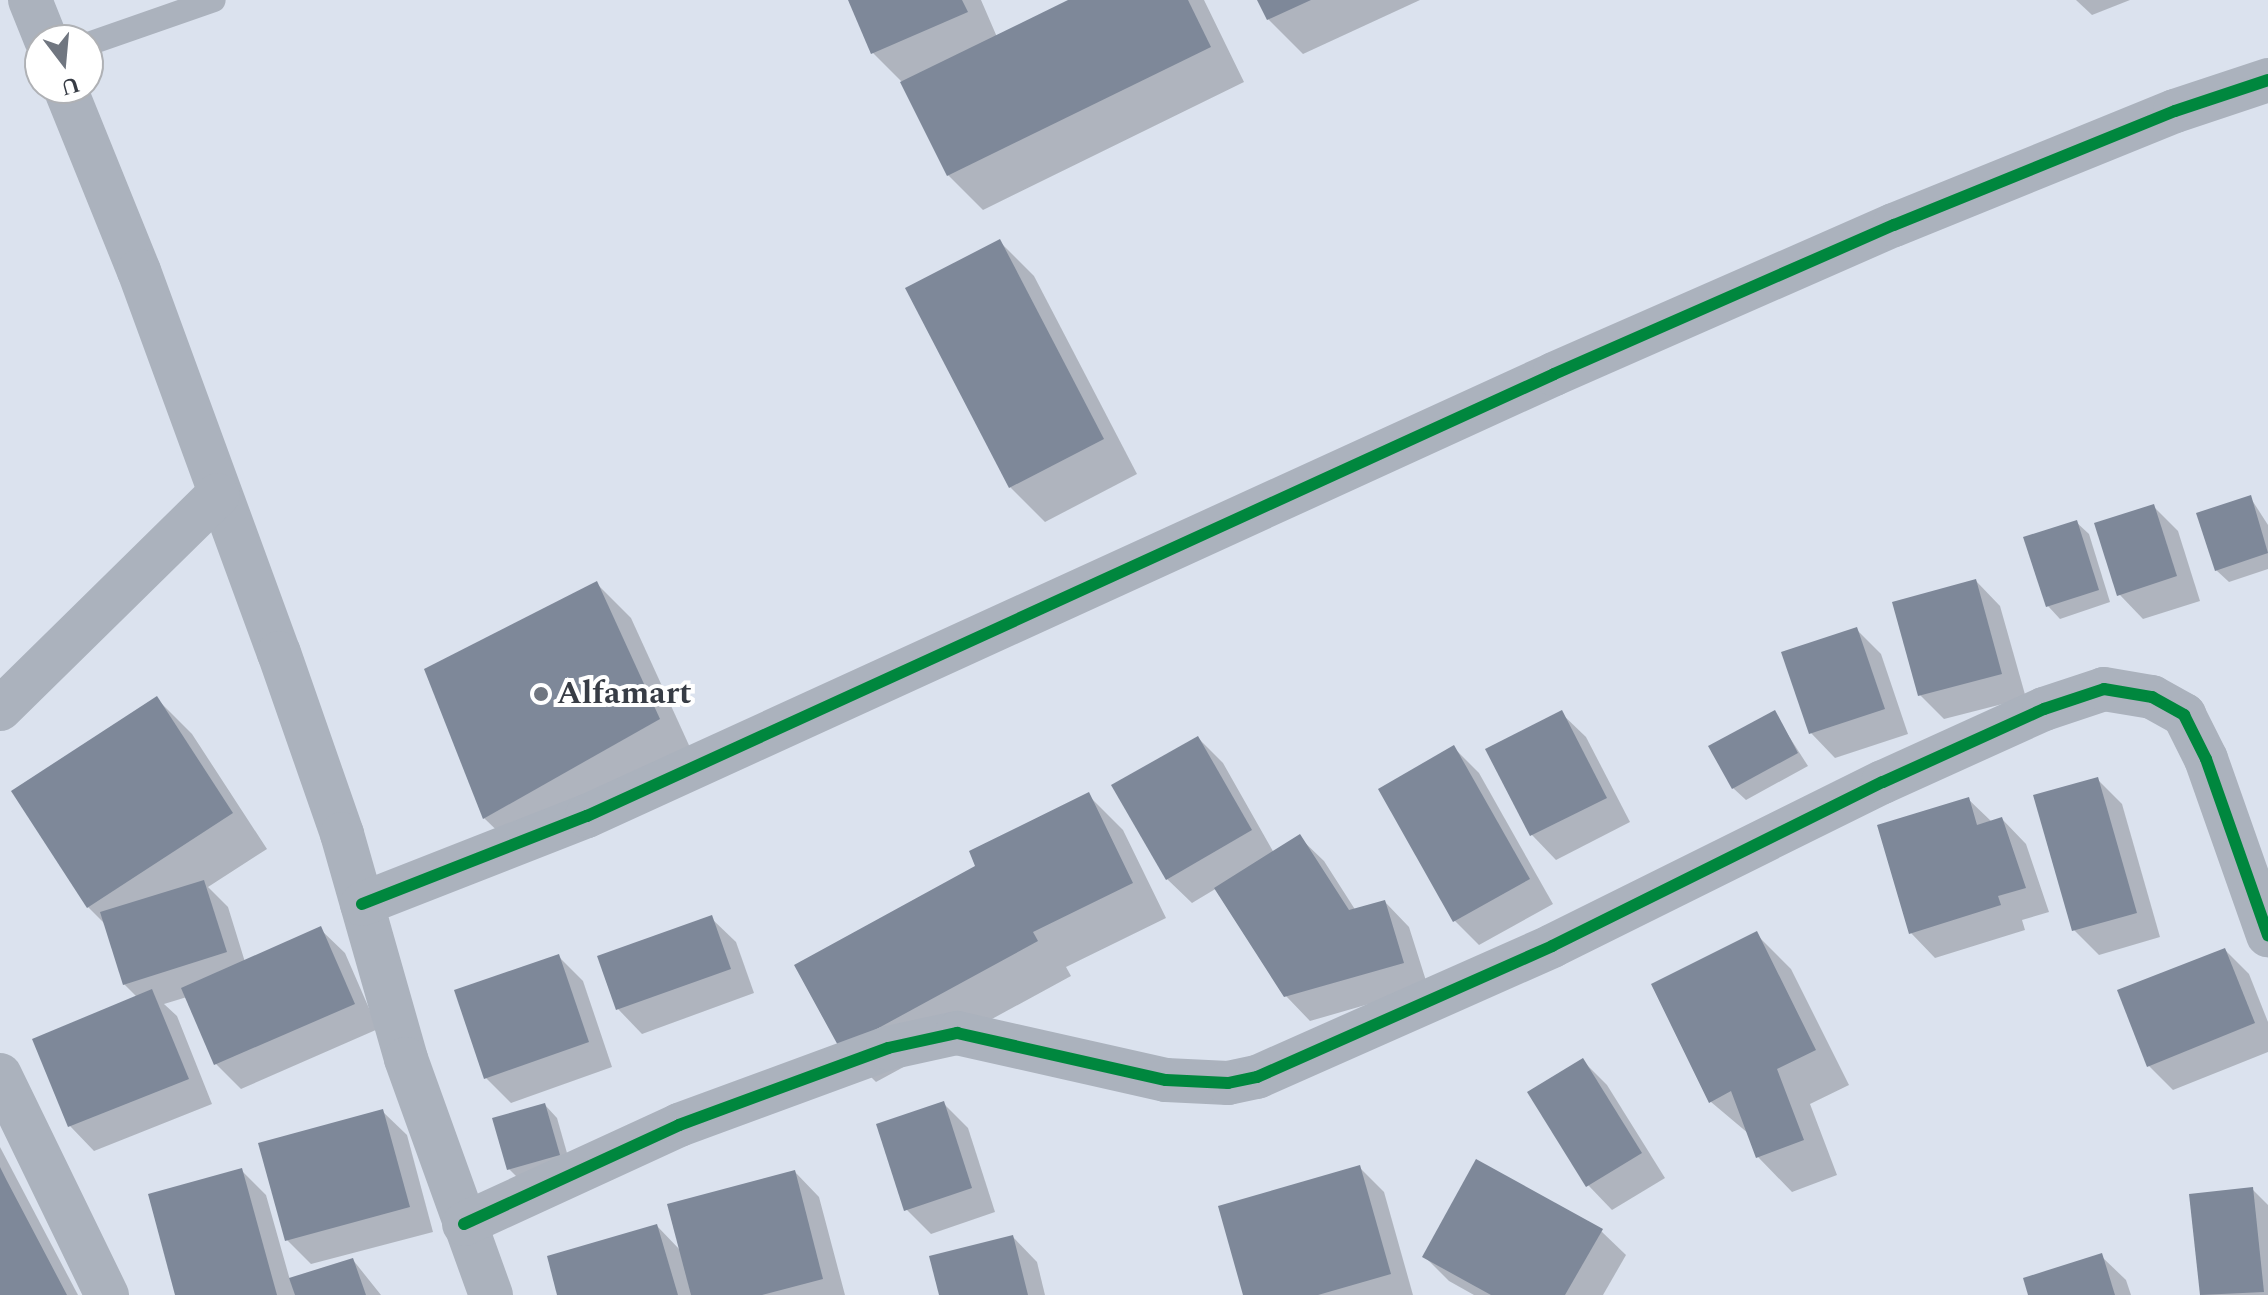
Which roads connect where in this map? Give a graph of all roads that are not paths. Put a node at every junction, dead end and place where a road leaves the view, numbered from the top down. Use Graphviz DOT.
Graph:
graph roads {
  1 [pos="30,0"];
  2 [pos="214,0"];
  3 [pos="40,24"];
  4 [pos="104,38"];
  5 [pos="2268,80"];
  6 [pos="71,104"];
  7 [pos="218,495"];
  8 [pos="0,709"];
  9 [pos="362,904"];
  10 [pos="2268,935"];
  11 [pos="0,1075"];
  12 [pos="464,1224"];
  13 [pos="107,1295"];
  14 [pos="491,1295"];
  1 -- 3 [label="street"];
  2 -- 4 [label="lane"];
  5 -- 9 [label="street"];
  6 -- 7 [label="street"];
  7 -- 8 [label="street"];
  7 -- 9 [label="street"];
  9 -- 12 [label="street"];
  10 -- 12 [label="street"];
  11 -- 13 [label="street"];
  12 -- 14 [label="street"];
}
